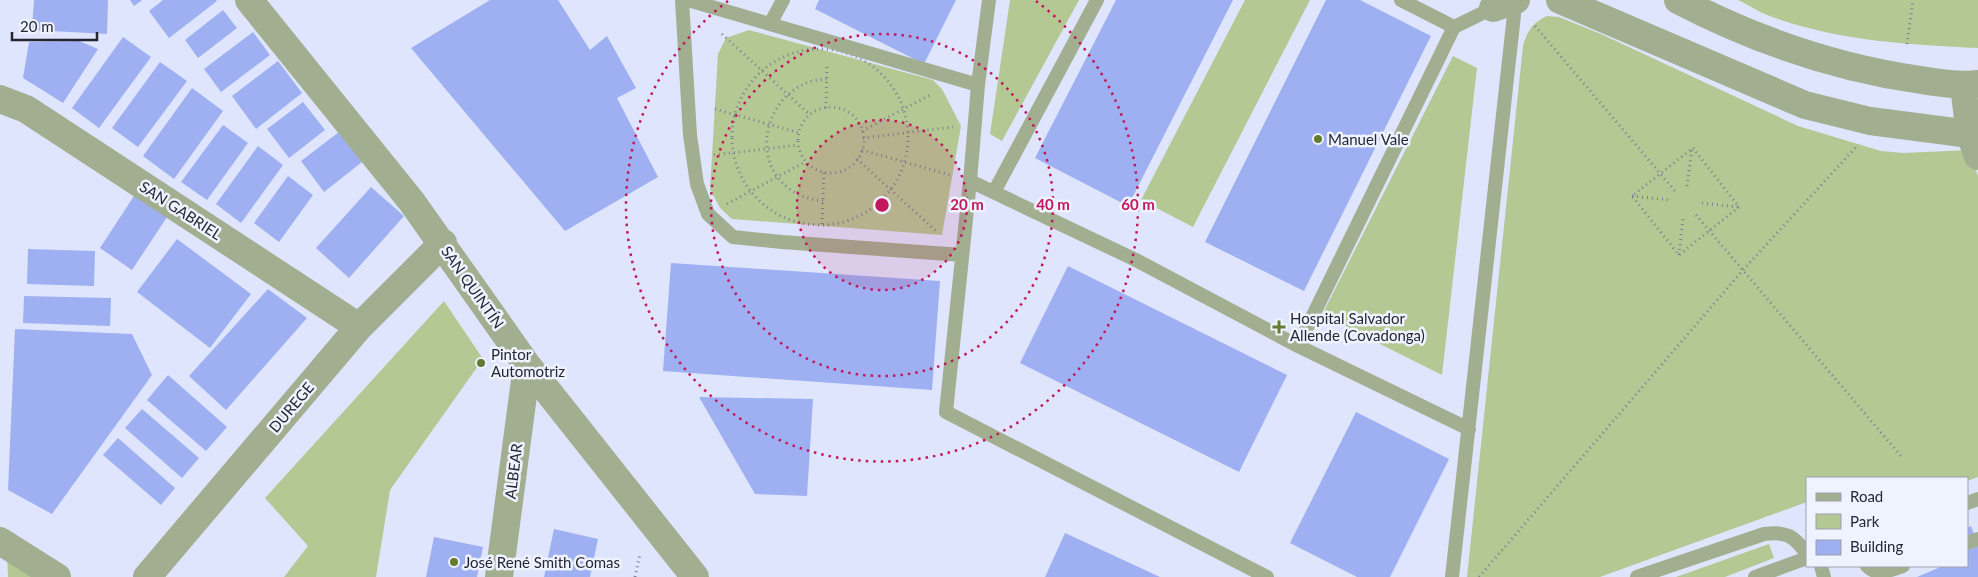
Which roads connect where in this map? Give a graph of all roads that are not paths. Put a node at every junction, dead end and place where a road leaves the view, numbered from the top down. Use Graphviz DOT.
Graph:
graph roads {
  1 [pos="249,0"];
  2 [pos="682,0"];
  3 [pos="688,0"];
  4 [pos="783,0"];
  5 [pos="989,0"];
  6 [pos="1097,0"];
  7 [pos="1402,0"];
  8 [pos="1560,0"];
  9 [pos="1678,0"];
  10 [pos="1505,2"];
  11 [pos="770,24"];
  12 [pos="1454,28"];
  13 [pos="978,85"];
  14 [pos="1971,85"];
  15 [pos="0,99"];
  16 [pos="1975,141"];
  17 [pos="970,181"];
  18 [pos="994,192"];
  19 [pos="443,243"];
  20 [pos="962,255"];
  21 [pos="359,327"];
  22 [pos="1298,346"];
  23 [pos="527,365"];
  24 [pos="1469,430"];
  25 [pos="0,541"];
  26 [pos="1806,553"];
  27 [pos="1806,558"];
  28 [pos="1868,567"];
  29 [pos="1900,567"];
  30 [pos="57,577"];
  31 [pos="147,577"];
  32 [pos="499,577"];
  33 [pos="695,577"];
  34 [pos="1267,577"];
  35 [pos="1452,577"];
  36 [pos="1637,577"];
  37 [pos="1755,577"];
  1 -- 19 [label="street, SAN QUINTÍN"];
  2 -- 20 [label="lane"];
  3 -- 11 [label="lane"];
  4 -- 11 [label="lane"];
  5 -- 13 [label="lane"];
  6 -- 18 [label="lane"];
  7 -- 12 [label="lane"];
  8 -- 16 [label="street"];
  9 -- 14 [label="street"];
  10 -- 12 [label="lane"];
  10 -- 24 [label="lane"];
  11 -- 13 [label="lane"];
  12 -- 22 [label="lane"];
  13 -- 17 [label="lane"];
  14 -- 16 [label="street"];
  15 -- 21 [label="street, SAN GABRIEL"];
  17 -- 18 [label="lane"];
  17 -- 20 [label="lane"];
  18 -- 22 [label="lane"];
  19 -- 21 [label="street, DUREGE"];
  19 -- 23 [label="street, SAN QUINTÍN"];
  20 -- 34 [label="lane"];
  21 -- 31 [label="street, DUREGE"];
  22 -- 24 [label="lane"];
  23 -- 32 [label="street, ALBEAR"];
  23 -- 33 [label="street, SAN QUINTÍN"];
  24 -- 35 [label="lane"];
  25 -- 30 [label="street"];
  26 -- 36 [label="lane"];
  27 -- 37 [label="lane"];
  28 -- 29 [label="lane"];
}
